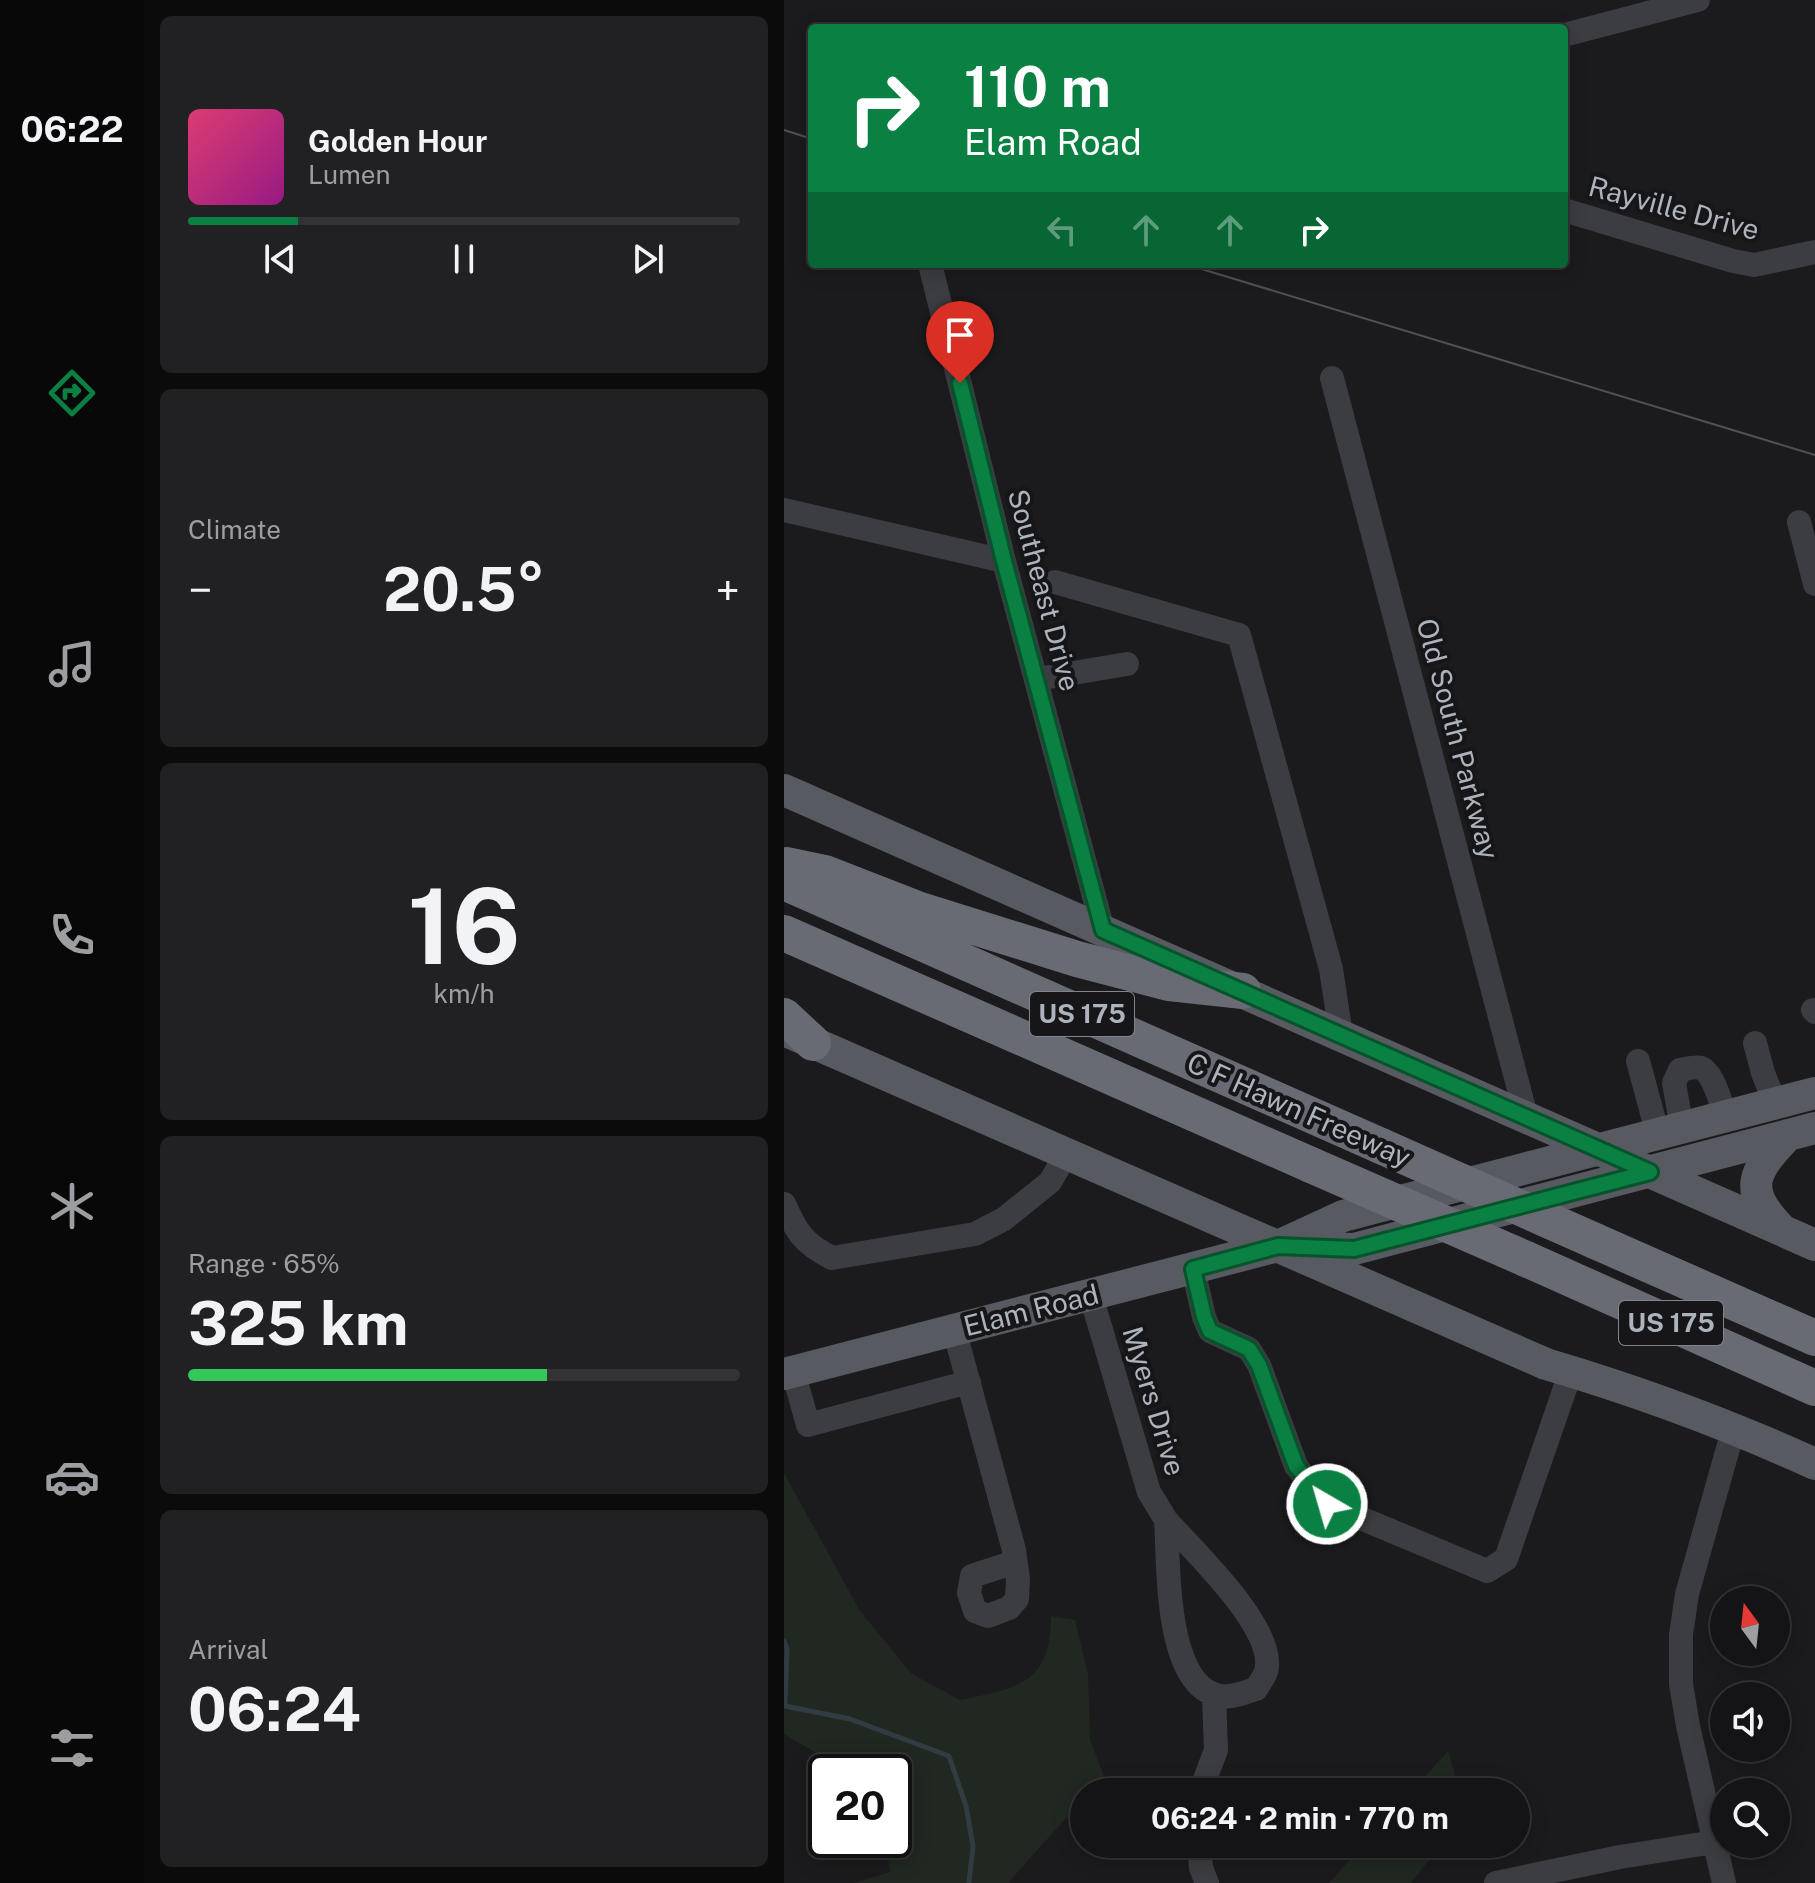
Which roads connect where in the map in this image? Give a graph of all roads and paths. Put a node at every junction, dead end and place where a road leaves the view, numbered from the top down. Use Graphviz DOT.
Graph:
graph roads {
  1 [pos="1698,0"];
  2 [pos="1568,34"];
  3 [pos="1568,211"];
  4 [pos="1815,252"];
  5 [pos="931,268"];
  6 [pos="1332,378"];
  7 [pos="784,510"];
  8 [pos="1799,522"];
  9 [pos="1004,561"];
  10 [pos="1055,582"];
  11 [pos="1815,584"];
  12 [pos="1127,664"];
  13 [pos="1037,679"];
  14 [pos="784,790"];
  15 [pos="784,864"];
  16 [pos="784,882"];
  17 [pos="1103,930"];
  18 [pos="784,933"];
  19 [pos="1243,991"];
  20 [pos="784,1016"];
  21 [pos="1341,1035"];
  22 [pos="798,1037"];
  23 [pos="1755,1043"];
  24 [pos="1638,1061"];
  25 [pos="1815,1093"];
  26 [pos="1775,1103"];
  27 [pos="1526,1116"];
  28 [pos="1725,1117"];
  29 [pos="1670,1132"];
  30 [pos="1802,1132"];
  31 [pos="1600,1151"];
  32 [pos="1067,1153"];
  33 [pos="1650,1172"];
  34 [pos="784,1204"];
  35 [pos="1805,1237"];
  36 [pos="1278,1246"];
  37 [pos="1193,1269"];
  38 [pos="1091,1296"];
  39 [pos="954,1329"];
  40 [pos="1815,1338"];
  41 [pos="1571,1371"];
  42 [pos="788,1372"];
  43 [pos="969,1382"];
  44 [pos="1815,1388"];
  45 [pos="1734,1427"];
  46 [pos="1815,1464"];
  47 [pos="1166,1520"];
  48 [pos="1015,1562"];
  49 [pos="1214,1694"];
  50 [pos="1205,1778"];
  51 [pos="1710,1823"];
  52 [pos="1710,1843"];
  53 [pos="1200,1858"];
  54 [pos="1718,1858"];
  55 [pos="1207,1883"];
  56 [pos="1496,1883"];
  57 [pos="1724,1883"];
  1 -- 2 [label="street"];
  3 -- 4 [label="street, Rayville Drive"];
  5 -- 9 [label="street, Southeast Drive"];
  6 -- 27 [label="street, Old South Parkway"];
  7 -- 9 [label="street"];
  8 -- 11 [label="street"];
  9 -- 13 [label="street, Southeast Drive"];
  10 -- 21 [label="street"];
  12 -- 13 [label="street"];
  13 -- 17 [label="street, Southeast Drive"];
  14 -- 17 [label="main road"];
  15 -- 19 [label="highway"];
  16 -- 40 [label="highway, C F Hawn Freeway / US 175, bridge"];
  17 -- 19 [label="main road"];
  18 -- 44 [label="highway, C F Hawn Freeway / US 175, bridge"];
  19 -- 21 [label="main road"];
  20 -- 22 [label="highway"];
  21 -- 27 [label="main road"];
  22 -- 32 [label="main road"];
  23 -- 26 [label="street"];
  24 -- 29 [label="street"];
  25 -- 26 [label="main road, Elam Road"];
  26 -- 28 [label="main road, Elam Road"];
  27 -- 31 [label="main road"];
  28 -- 29 [label="main road, Elam Road"];
  28 -- 29 [label="street"];
  29 -- 31 [label="main road, Elam Road"];
  30 -- 33 [label="main road, Elam Road"];
  30 -- 35 [label="main road"];
  31 -- 33 [label="main road"];
  31 -- 36 [label="main road, Elam Road"];
  32 -- 34 [label="street"];
  32 -- 36 [label="main road"];
  33 -- 35 [label="main road"];
  33 -- 36 [label="main road, Elam Road"];
  36 -- 37 [label="main road, Elam Road"];
  36 -- 41 [label="main road"];
  37 -- 38 [label="main road, Elam Road"];
  37 -- 41 [label="street"];
  38 -- 39 [label="main road, Elam Road"];
  38 -- 47 [label="street, Myers Drive"];
  39 -- 42 [label="main road, Elam Road"];
  39 -- 43 [label="street"];
  41 -- 45 [label="main road"];
  42 -- 43 [label="street"];
  43 -- 48 [label="street"];
  45 -- 46 [label="main road"];
  45 -- 51 [label="street"];
  47 -- 49 [label="street"];
  47 -- 49 [label="street"];
  49 -- 50 [label="street"];
  52 -- 56 [label="street"];
  53 -- 55 [label="street"];
  54 -- 57 [label="street"];
}
